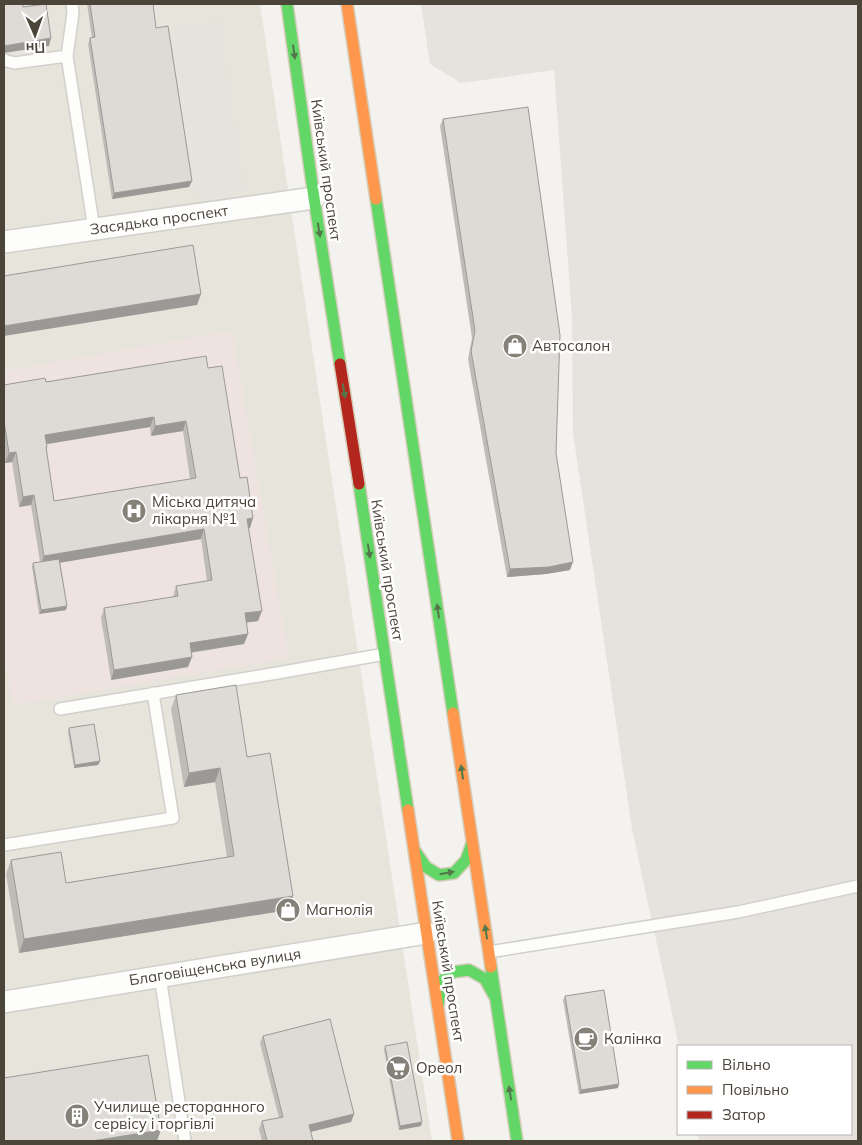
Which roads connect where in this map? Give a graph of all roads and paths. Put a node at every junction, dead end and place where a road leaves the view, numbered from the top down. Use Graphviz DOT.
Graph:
graph roads {
  1 [pos="72,4"];
  2 [pos="287,4"];
  3 [pos="347,4"];
  4 [pos="67,56"];
  5 [pos="4,60"];
  6 [pos="314,198"];
  7 [pos="94,229"];
  8 [pos="4,242"];
  9 [pos="385,654"];
  10 [pos="153,693"];
  11 [pos="60,709"];
  12 [pos="472,843"];
  13 [pos="4,845"];
  14 [pos="415,852"];
  15 [pos="858,886"];
  16 [pos="427,933"];
  17 [pos="489,952"];
  18 [pos="160,976"];
  19 [pos="496,996"];
  20 [pos="4,1001"];
  21 [pos="438,1006"];
  22 [pos="184,1141"];
  23 [pos="458,1141"];
  24 [pos="517,1141"];
  1 -- 4 [label="lane"];
  2 -- 6 [label="main road, Київський проспект, one-way"];
  12 -- 3 [label="main road, one-way"];
  4 -- 5 [label="lane"];
  4 -- 7 [label="lane"];
  6 -- 7 [label="street, Засядька проспект"];
  6 -- 9 [label="main road, Київський проспект, one-way"];
  7 -- 8 [label="street, Засядька проспект"];
  9 -- 10 [label="lane"];
  9 -- 14 [label="main road, Київський проспект"];
  10 -- 11 [label="lane"];
  10 -- 13 [label="lane"];
  14 -- 12 [label="main road, one-way"];
  17 -- 12 [label="main road, one-way"];
  14 -- 16 [label="main road, Київський проспект"];
  15 -- 17 [label="lane"];
  16 -- 18 [label="street, Благовіщенська вулиця"];
  16 -- 21 [label="main road, Київський проспект"];
  17 -- 19 [label="main road"];
  18 -- 20 [label="street, Благовіщенська вулиця"];
  18 -- 22 [label="lane"];
  19 -- 21 [label="main road"];
  24 -- 19 [label="main road, one-way"];
  21 -- 23 [label="main road, Київський проспект"];
}
